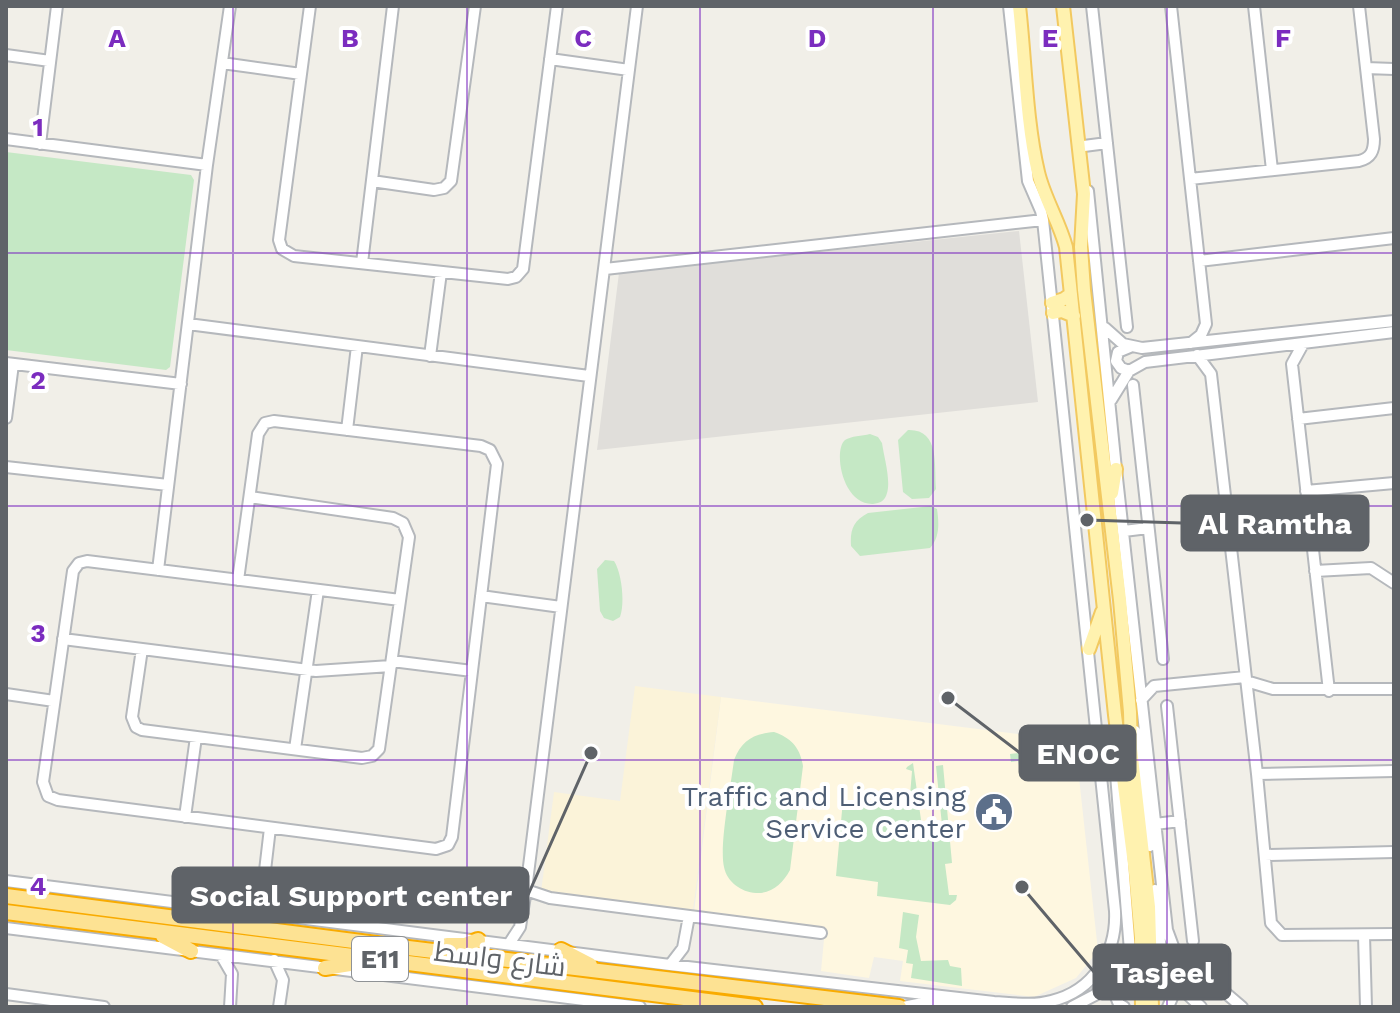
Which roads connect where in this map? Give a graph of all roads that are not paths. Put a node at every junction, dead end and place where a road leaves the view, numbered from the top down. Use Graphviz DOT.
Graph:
graph roads {
  1 [pos="57,6"];
  2 [pos="230,6"];
  3 [pos="310,6"];
  4 [pos="393,6"];
  5 [pos="475,6"];
  6 [pos="557,6"];
  7 [pos="637,6"];
  8 [pos="1009,6"];
  9 [pos="1019,6"];
  10 [pos="1092,6"];
  11 [pos="1171,6"];
  12 [pos="1254,6"];
  13 [pos="1359,6"];
  14 [pos="1066,8"];
  15 [pos="6,55"];
  16 [pos="550,59"];
  17 [pos="50,61"];
  18 [pos="222,63"];
  19 [pos="1366,68"];
  20 [pos="1394,69"];
  21 [pos="629,70"];
  22 [pos="301,74"];
  23 [pos="6,139"];
  24 [pos="1107,143"];
  25 [pos="40,144"];
  26 [pos="1084,146"];
  27 [pos="207,165"];
  28 [pos="1272,170"];
  29 [pos="1190,179"];
  30 [pos="372,181"];
  31 [pos="1043,220"];
  32 [pos="1394,238"];
  33 [pos="1199,261"];
  34 [pos="362,263"];
  35 [pos="605,269"];
  36 [pos="441,272"];
  37 [pos="1071,294"];
  38 [pos="1052,308"];
  39 [pos="1074,316"];
  40 [pos="1394,321"];
  41 [pos="188,324"];
  42 [pos="1103,324"];
  43 [pos="1206,324"];
  44 [pos="1127,327"];
  45 [pos="1394,332"];
  46 [pos="1220,340"];
  47 [pos="1191,343"];
  48 [pos="1303,344"];
  49 [pos="357,346"];
  50 [pos="1130,347"];
  51 [pos="1276,347"];
  52 [pos="1221,353"];
  53 [pos="1197,355"];
  54 [pos="430,356"];
  55 [pos="9,363"];
  56 [pos="1292,364"];
  57 [pos="1129,371"];
  58 [pos="1211,374"];
  59 [pos="589,376"];
  60 [pos="181,384"];
  61 [pos="1133,385"];
  62 [pos="1110,402"];
  63 [pos="1394,408"];
  64 [pos="6,418"];
  65 [pos="1298,419"];
  66 [pos="347,430"];
  67 [pos="6,467"];
  68 [pos="1116,469"];
  69 [pos="1394,483"];
  70 [pos="168,485"];
  71 [pos="1306,491"];
  72 [pos="250,497"];
  73 [pos="1110,504"];
  74 [pos="1148,528"];
  75 [pos="1124,531"];
  76 [pos="1310,531"];
  77 [pos="1231,538"];
  78 [pos="158,570"];
  79 [pos="1315,571"];
  80 [pos="238,580"];
  81 [pos="1394,583"];
  82 [pos="318,590"];
  83 [pos="481,596"];
  84 [pos="400,600"];
  85 [pos="1104,601"];
  86 [pos="561,607"];
  87 [pos="63,639"];
  88 [pos="142,649"];
  89 [pos="1089,649"];
  90 [pos="1163,659"];
  91 [pos="392,664"];
  92 [pos="307,670"];
  93 [pos="1137,670"];
  94 [pos="472,671"];
  95 [pos="1245,679"];
  96 [pos="1160,684"];
  97 [pos="1394,689"];
  98 [pos="1329,691"];
  99 [pos="6,694"];
  100 [pos="1141,700"];
  101 [pos="54,701"];
  102 [pos="1167,706"];
  103 [pos="1130,712"];
  104 [pos="1115,715"];
  105 [pos="196,737"];
  106 [pos="295,749"];
  107 [pos="1394,771"];
  108 [pos="1257,774"];
  109 [pos="185,817"];
  110 [pos="1180,821"];
  111 [pos="1155,824"];
  112 [pos="270,828"];
  113 [pos="1149,838"];
  114 [pos="1394,852"];
  115 [pos="1265,855"];
  116 [pos="6,881"];
  117 [pos="526,890"];
  118 [pos="1113,890"];
  119 [pos="6,893"];
  120 [pos="262,896"];
  121 [pos="1127,904"];
  122 [pos="247,911"];
  123 [pos="6,912"];
  124 [pos="273,915"];
  125 [pos="689,916"];
  126 [pos="520,927"];
  127 [pos="6,928"];
  128 [pos="147,930"];
  129 [pos="821,933"];
  130 [pos="1394,934"];
  131 [pos="1364,935"];
  132 [pos="1160,936"];
  133 [pos="478,940"];
  134 [pos="1193,941"];
  135 [pos="1129,942"];
  136 [pos="509,944"];
  137 [pos="530,947"];
  138 [pos="683,948"];
  139 [pos="561,950"];
  140 [pos="191,951"];
  141 [pos="221,955"];
  142 [pos="402,955"];
  143 [pos="246,958"];
  144 [pos="274,960"];
  145 [pos="298,963"];
  146 [pos="670,965"];
  147 [pos="325,968"];
  148 [pos="693,968"];
  149 [pos="601,970"];
  150 [pos="232,974"];
  151 [pos="283,980"];
  152 [pos="6,994"];
  153 [pos="64,1005"];
  154 [pos="606,1005"];
  155 [pos="995,1005"];
  156 [pos="1147,1006"];
  157 [pos="104,1007"];
  158 [pos="230,1007"];
  159 [pos="279,1007"];
  160 [pos="632,1007"];
  161 [pos="755,1007"];
  162 [pos="901,1007"];
  163 [pos="1072,1007"];
  164 [pos="1124,1007"];
  165 [pos="1168,1007"];
  166 [pos="1201,1007"];
  167 [pos="1242,1007"];
  168 [pos="1366,1007"];
  1 -- 17 [label="street"];
  2 -- 18 [label="street"];
  3 -- 22 [label="street"];
  4 -- 30 [label="street"];
  5 -- 30 [label="street"];
  6 -- 16 [label="street"];
  7 -- 21 [label="street"];
  8 -- 31 [label="street"];
  9 -- 37 [label="main road"];
  10 -- 24 [label="street"];
  11 -- 29 [label="street"];
  12 -- 28 [label="street"];
  13 -- 19 [label="street"];
  14 -- 26 [label="street"];
  14 -- 73 [label="main road"];
  15 -- 17 [label="street"];
  16 -- 21 [label="street"];
  16 -- 36 [label="street"];
  17 -- 25 [label="street"];
  18 -- 22 [label="street"];
  18 -- 27 [label="street"];
  19 -- 20 [label="street"];
  19 -- 28 [label="street"];
  21 -- 35 [label="street"];
  22 -- 34 [label="street"];
  23 -- 25 [label="street"];
  24 -- 26 [label="street"];
  24 -- 44 [label="street"];
  25 -- 27 [label="street"];
  26 -- 42 [label="street"];
  27 -- 41 [label="street"];
  28 -- 29 [label="street"];
  29 -- 33 [label="street"];
  30 -- 34 [label="street"];
  31 -- 35 [label="street"];
  31 -- 38 [label="street"];
  32 -- 33 [label="street"];
  33 -- 43 [label="street"];
  34 -- 36 [label="street"];
  35 -- 59 [label="street"];
  36 -- 54 [label="street"];
  37 -- 38 [label="main road"];
  37 -- 39 [label="main road"];
  38 -- 39 [label="main road"];
  38 -- 89 [label="street"];
  39 -- 85 [label="main road"];
  40 -- 46 [label="street"];
  41 -- 49 [label="street"];
  41 -- 60 [label="street"];
  42 -- 50 [label="street"];
  42 -- 62 [label="street"];
  43 -- 46 [label="street"];
  43 -- 47 [label="street"];
  45 -- 48 [label="street"];
  46 -- 47 [label="street"];
  47 -- 50 [label="street"];
  48 -- 51 [label="street"];
  48 -- 56 [label="street"];
  49 -- 54 [label="street"];
  49 -- 66 [label="street"];
  50 -- 57 [label="street"];
  51 -- 52 [label="street"];
  51 -- 56 [label="street"];
  52 -- 53 [label="street"];
  52 -- 58 [label="street"];
  53 -- 57 [label="street"];
  53 -- 58 [label="street"];
  54 -- 59 [label="street"];
  55 -- 60 [label="street"];
  55 -- 64 [label="street"];
  56 -- 65 [label="street"];
  57 -- 62 [label="street"];
  58 -- 77 [label="street"];
  59 -- 86 [label="street"];
  60 -- 70 [label="street"];
  61 -- 74 [label="street"];
  62 -- 68 [label="street"];
  63 -- 65 [label="street"];
  65 -- 71 [label="street"];
  66 -- 72 [label="street"];
  66 -- 83 [label="street"];
  67 -- 70 [label="street"];
  68 -- 73 [label="main road"];
  68 -- 75 [label="street"];
  69 -- 71 [label="street"];
  70 -- 78 [label="street"];
  71 -- 76 [label="street"];
  72 -- 80 [label="street"];
  72 -- 84 [label="street"];
  73 -- 103 [label="main road"];
  74 -- 75 [label="street"];
  74 -- 90 [label="street"];
  75 -- 93 [label="street"];
  76 -- 77 [label="street"];
  76 -- 79 [label="street"];
  77 -- 95 [label="street"];
  78 -- 80 [label="street"];
  78 -- 87 [label="street"];
  79 -- 81 [label="street"];
  79 -- 98 [label="street"];
  80 -- 82 [label="street"];
  82 -- 84 [label="street"];
  82 -- 92 [label="street"];
  83 -- 86 [label="street"];
  83 -- 94 [label="street"];
  84 -- 91 [label="street"];
  85 -- 89 [label="main road"];
  85 -- 104 [label="main road"];
  86 -- 117 [label="street"];
  87 -- 88 [label="street"];
  87 -- 101 [label="street"];
  88 -- 92 [label="street"];
  88 -- 105 [label="street"];
  89 -- 118 [label="street"];
  91 -- 92 [label="street"];
  91 -- 94 [label="street"];
  91 -- 106 [label="street"];
  92 -- 106 [label="street"];
  93 -- 96 [label="street"];
  93 -- 100 [label="street"];
  94 -- 112 [label="street"];
  95 -- 96 [label="street"];
  95 -- 98 [label="street"];
  95 -- 108 [label="street"];
  96 -- 100 [label="street"];
  97 -- 98 [label="street"];
  99 -- 101 [label="street"];
  100 -- 111 [label="street"];
  101 -- 109 [label="street"];
  102 -- 110 [label="street"];
  103 -- 113 [label="street"];
  103 -- 156 [label="main road"];
  104 -- 121 [label="street"];
  104 -- 156 [label="main road"];
  105 -- 106 [label="street"];
  105 -- 109 [label="street"];
  107 -- 108 [label="street"];
  108 -- 115 [label="street"];
  109 -- 112 [label="street"];
  110 -- 111 [label="street"];
  110 -- 134 [label="street"];
  111 -- 113 [label="street"];
  111 -- 167 [label="street"];
  112 -- 120 [label="street"];
  113 -- 132 [label="street"];
  114 -- 115 [label="street"];
  115 -- 131 [label="street"];
  116 -- 122 [label="street"];
  117 -- 125 [label="street"];
  117 -- 126 [label="street"];
  118 -- 121 [label="street"];
  118 -- 155 [label="street"];
  119 -- 142 [label="highway, شارع واسط / E11"];
  120 -- 122 [label="street"];
  120 -- 124 [label="street"];
  121 -- 135 [label="street"];
  122 -- 124 [label="street"];
  123 -- 128 [label="highway, شارع واسط / E11"];
  124 -- 133 [label="street"];
  125 -- 129 [label="street"];
  125 -- 138 [label="street"];
  126 -- 136 [label="street"];
  126 -- 137 [label="street"];
  127 -- 140 [label="street"];
  128 -- 140 [label="highway"];
  128 -- 142 [label="highway, شارع واسط / E11"];
  130 -- 131 [label="street"];
  131 -- 168 [label="street"];
  132 -- 165 [label="street"];
  132 -- 166 [label="street"];
  133 -- 136 [label="street"];
  133 -- 142 [label="highway"];
  135 -- 163 [label="street"];
  135 -- 164 [label="street"];
  136 -- 137 [label="street"];
  137 -- 139 [label="street"];
  138 -- 146 [label="street"];
  138 -- 148 [label="street"];
  139 -- 146 [label="street"];
  139 -- 149 [label="highway"];
  140 -- 141 [label="street"];
  141 -- 143 [label="street"];
  141 -- 150 [label="street"];
  142 -- 147 [label="highway"];
  142 -- 149 [label="highway, شارع واسط / E11"];
  142 -- 161 [label="highway, شارع واسط / E11"];
  143 -- 144 [label="street"];
  143 -- 150 [label="street"];
  144 -- 145 [label="street"];
  144 -- 151 [label="street"];
  145 -- 147 [label="street"];
  145 -- 151 [label="street"];
  146 -- 148 [label="street"];
  147 -- 154 [label="street"];
  148 -- 155 [label="street"];
  149 -- 162 [label="highway, شارع واسط / E11"];
  150 -- 158 [label="street"];
  151 -- 159 [label="street"];
  152 -- 153 [label="street"];
  153 -- 157 [label="street"];
  154 -- 160 [label="street"];
  155 -- 162 [label="street"];
}
